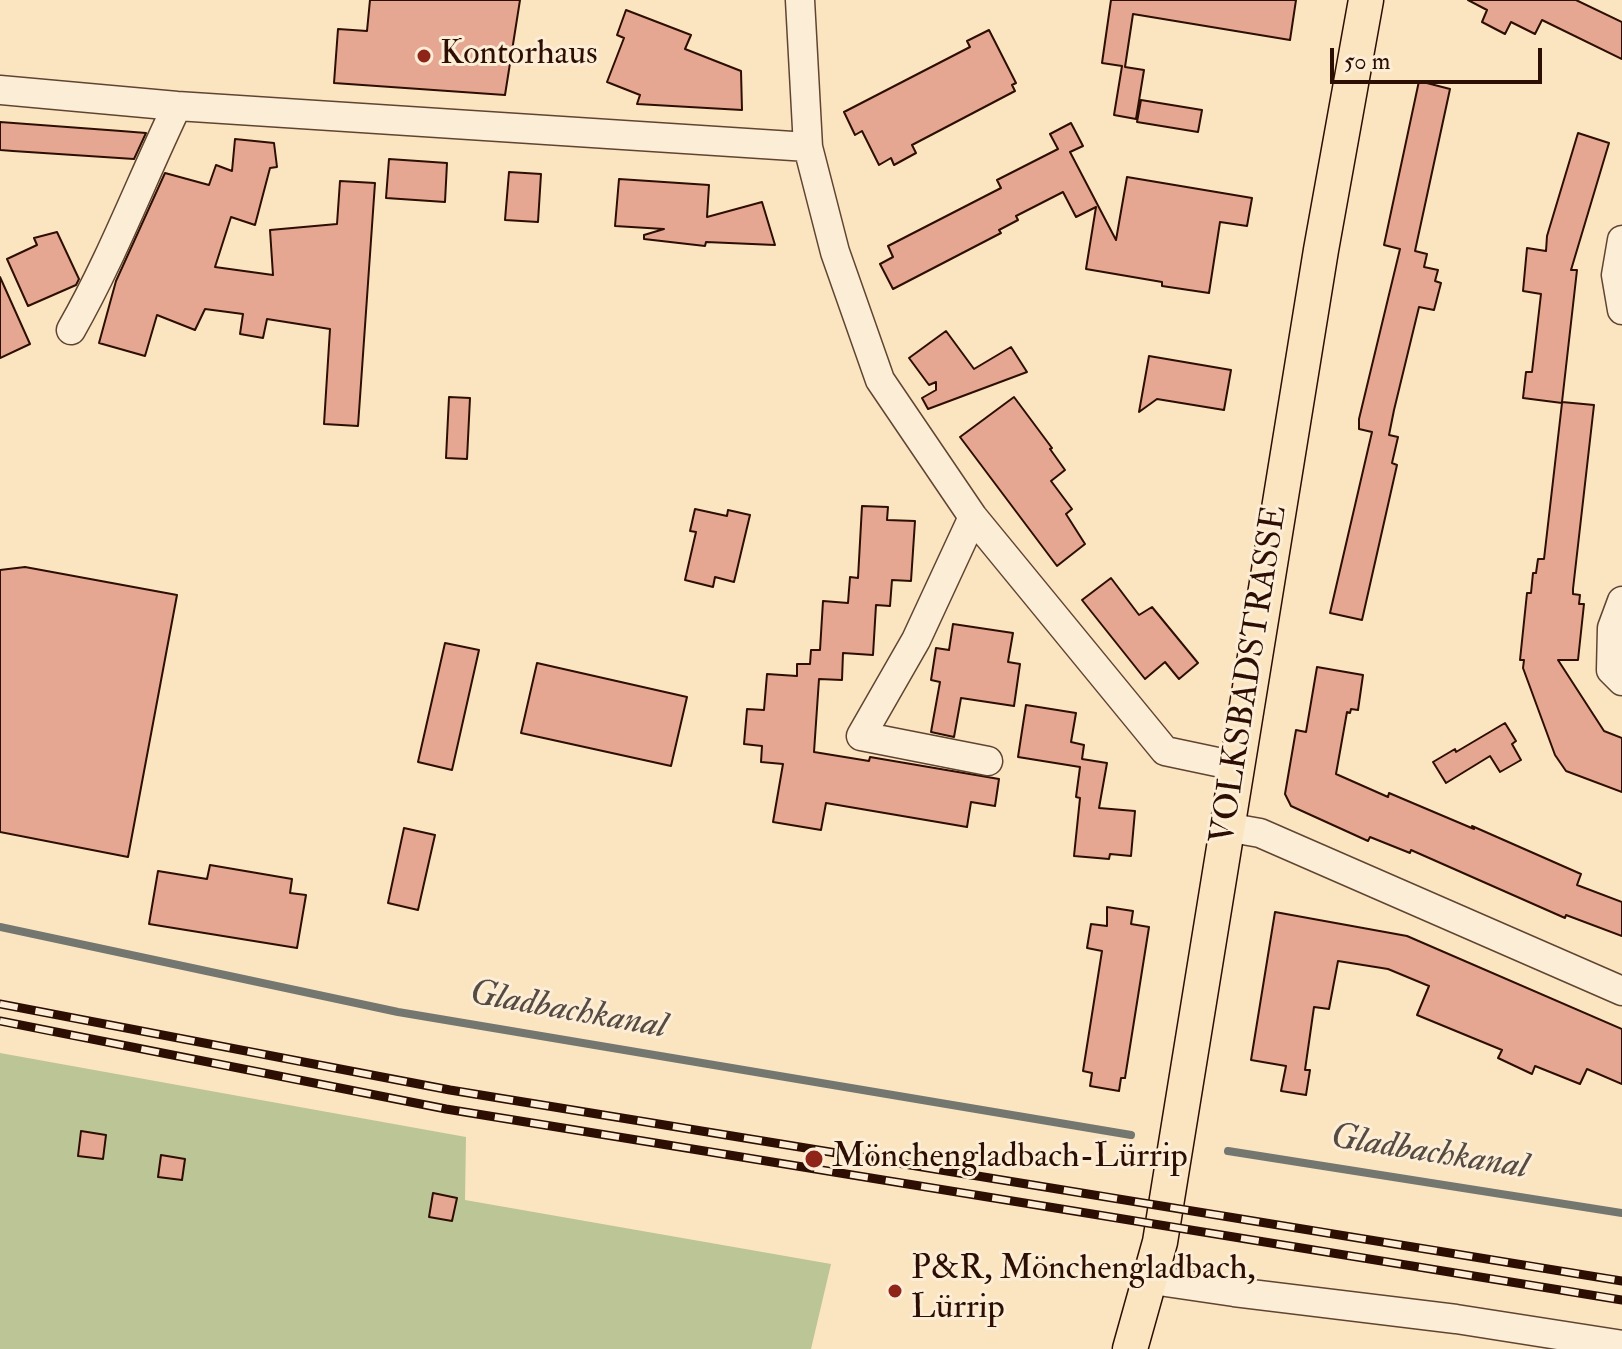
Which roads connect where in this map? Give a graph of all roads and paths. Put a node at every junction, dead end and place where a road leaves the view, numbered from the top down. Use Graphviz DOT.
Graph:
graph roads {
  1 [pos="800,0"];
  2 [pos="1366,0"];
  3 [pos="0,90"];
  4 [pos="177,106"];
  5 [pos="808,147"];
  6 [pos="1622,240"];
  7 [pos="1622,310"];
  8 [pos="71,330"];
  9 [pos="973,517"];
  10 [pos="1622,601"];
  11 [pos="1622,681"];
  12 [pos="988,761"];
  13 [pos="1236,766"];
  14 [pos="1226,827"];
  15 [pos="1622,991"];
  16 [pos="1152,1280"];
  17 [pos="1622,1345"];
  18 [pos="1130,1349"];
  1 -- 5 [label="street"];
  2 -- 13 [label="main road, VOLKSBADSTRASSE"];
  3 -- 4 [label="street"];
  4 -- 5 [label="street"];
  4 -- 8 [label="street"];
  5 -- 9 [label="street"];
  6 -- 7 [label="street"];
  9 -- 12 [label="street"];
  9 -- 13 [label="street"];
  10 -- 11 [label="street"];
  13 -- 14 [label="main road, VOLKSBADSTRASSE"];
  14 -- 15 [label="street"];
  14 -- 16 [label="main road, VOLKSBADSTRASSE"];
  16 -- 17 [label="street"];
  16 -- 18 [label="main road, VOLKSBADSTRASSE"];
}
